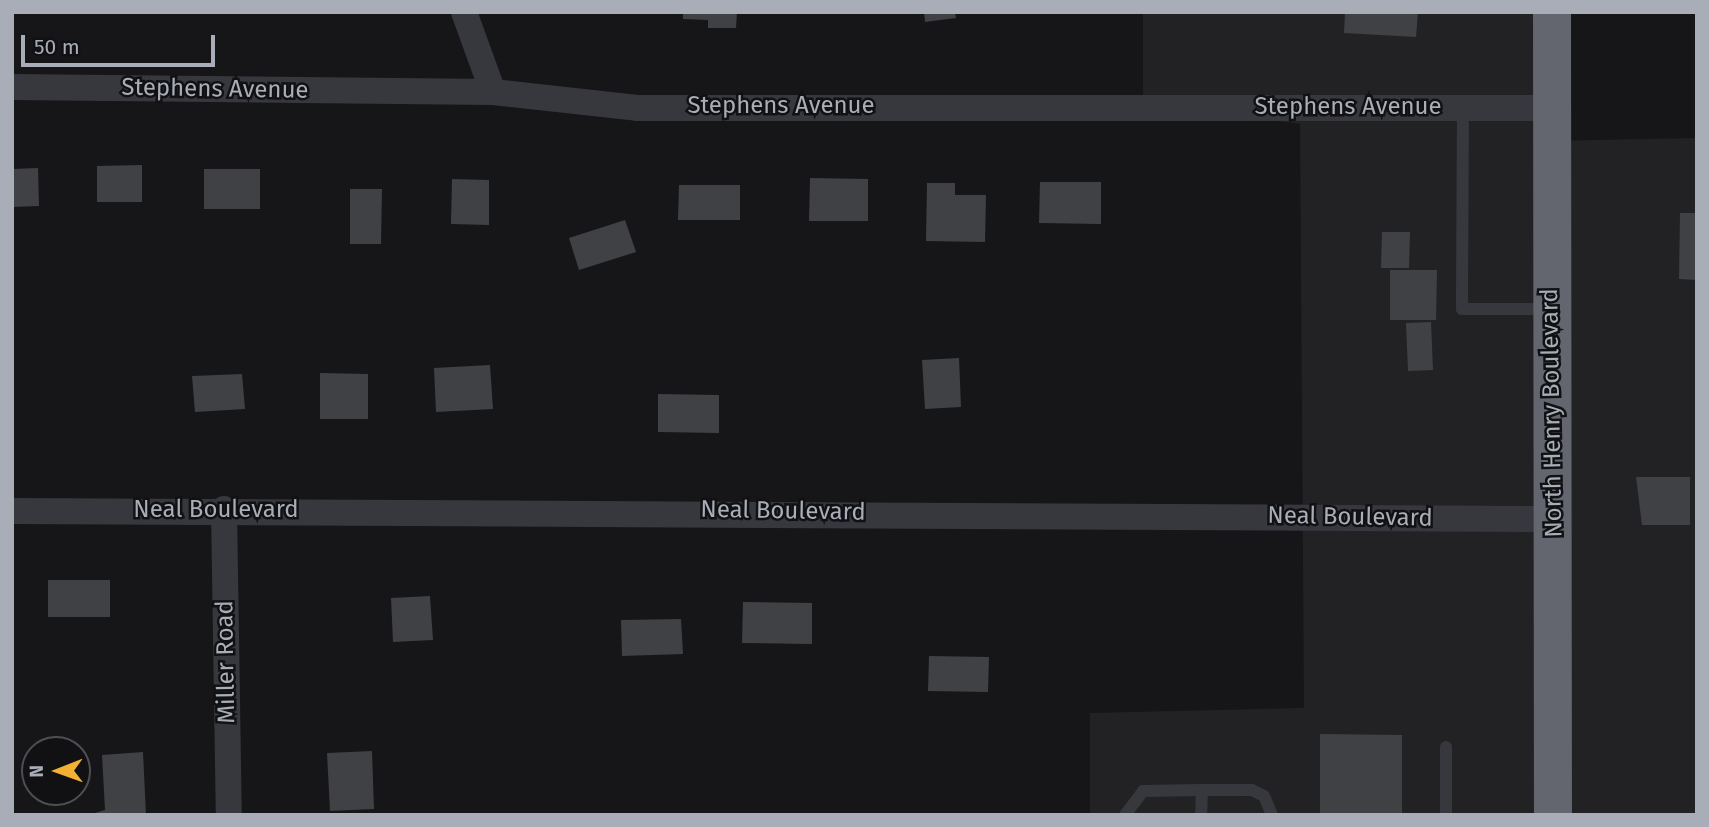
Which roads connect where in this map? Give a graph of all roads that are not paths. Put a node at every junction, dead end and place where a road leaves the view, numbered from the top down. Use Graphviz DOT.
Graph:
graph roads {
  1 [pos="464,12"];
  2 [pos="1552,12"];
  3 [pos="12,87"];
  4 [pos="493,92"];
  5 [pos="1462,107"];
  6 [pos="1551,108"];
  7 [pos="1550,309"];
  8 [pos="224,509"];
  9 [pos="12,512"];
  10 [pos="1553,519"];
  11 [pos="1446,747"];
  12 [pos="1202,790"];
  13 [pos="229,815"];
  14 [pos="1125,815"];
  15 [pos="1201,815"];
  16 [pos="1272,815"];
  17 [pos="1446,815"];
  18 [pos="1553,815"];
  1 -- 4 [label="street"];
  2 -- 6 [label="highway, North Henry Boulevard"];
  3 -- 4 [label="street, Stephens Avenue"];
  4 -- 5 [label="street, Stephens Avenue"];
  5 -- 6 [label="street, Stephens Avenue"];
  5 -- 7 [label="lane"];
  6 -- 7 [label="highway, North Henry Boulevard"];
  7 -- 10 [label="highway, North Henry Boulevard"];
  8 -- 9 [label="street, Neal Boulevard"];
  8 -- 10 [label="street, Neal Boulevard"];
  8 -- 13 [label="street, Miller Road"];
  10 -- 18 [label="highway, North Henry Boulevard"];
  11 -- 17 [label="lane"];
  12 -- 14 [label="lane"];
  12 -- 15 [label="lane"];
  12 -- 16 [label="lane"];
}
